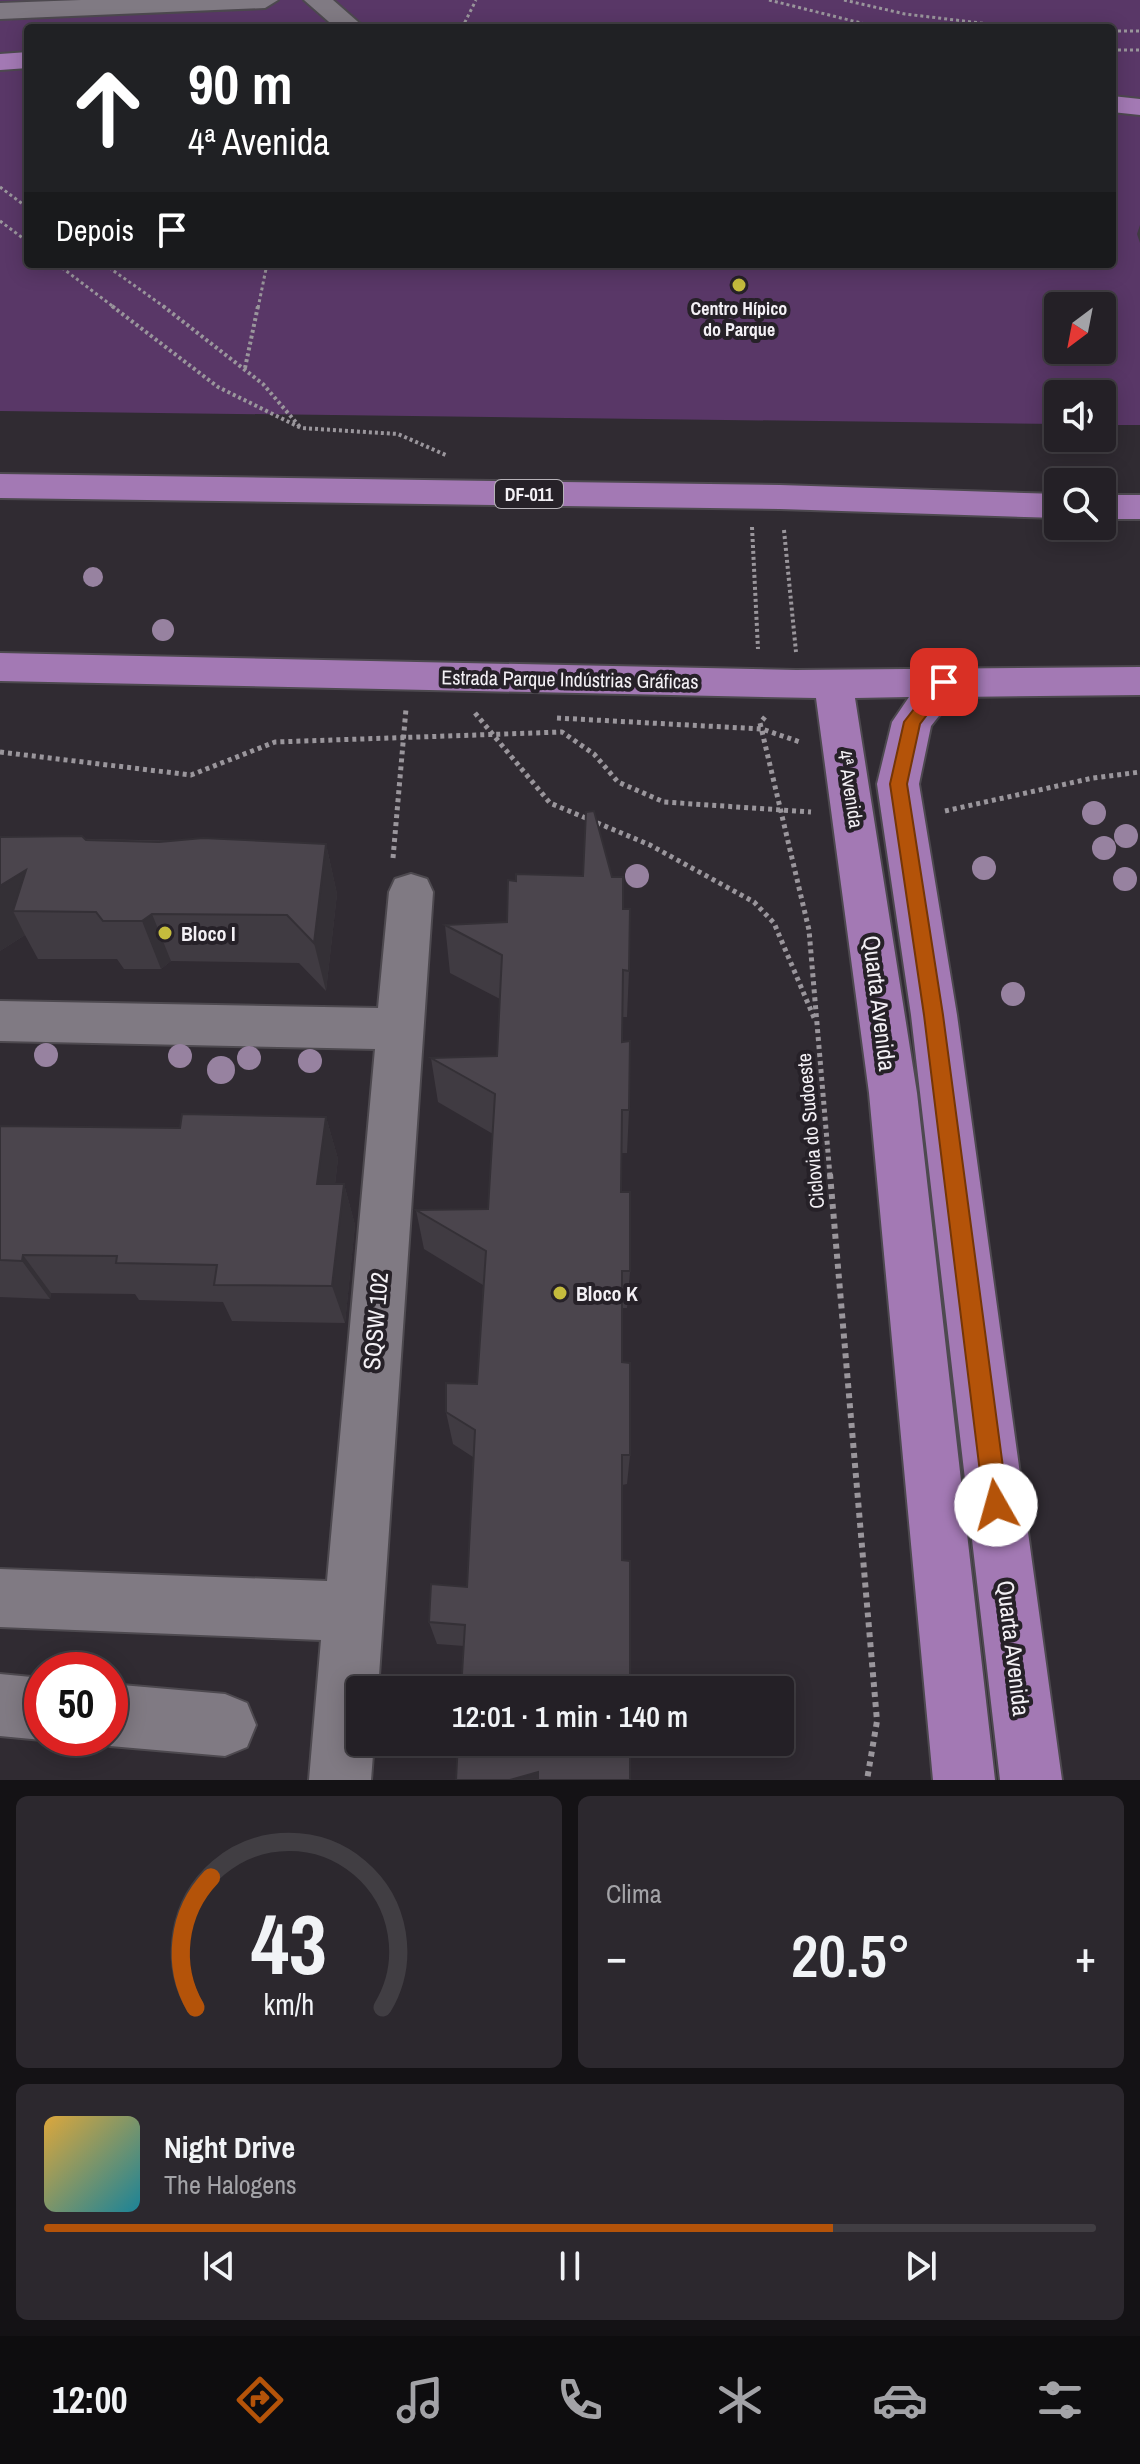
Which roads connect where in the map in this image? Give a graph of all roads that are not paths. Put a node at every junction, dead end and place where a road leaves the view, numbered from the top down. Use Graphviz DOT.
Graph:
graph roads {
  1 [pos="265,0"];
  2 [pos="317,0"];
  3 [pos="0,11"];
  4 [pos="347,24"];
  5 [pos="24,60"];
  6 [pos="0,62"];
  7 [pos="1116,104"];
  8 [pos="1140,107"];
  9 [pos="0,486"];
  10 [pos="1044,506"];
  11 [pos="1116,507"];
  12 [pos="1140,507"];
  13 [pos="0,667"];
  14 [pos="1140,681"];
  15 [pos="944,682"];
  16 [pos="815,684"];
  17 [pos="411,892"];
  18 [pos="891,896"];
  19 [pos="0,1021"];
  20 [pos="399,1029"];
  21 [pos="0,1598"];
  22 [pos="351,1612"];
  23 [pos="0,1705"];
  24 [pos="24,1707"];
  25 [pos="128,1717"];
  26 [pos="225,1725"];
  27 [pos="340,1780"];
  28 [pos="964,1780"];
  29 [pos="1031,1780"];
  1 -- 3 [label="street"];
  2 -- 4 [label="street"];
  5 -- 6 [label="main road"];
  7 -- 8 [label="main road"];
  9 -- 10 [label="main road, DF-011"];
  11 -- 12 [label="main road"];
  13 -- 16 [label="main road, Estrada Parque Indústrias Gráficas"];
  14 -- 15 [label="main road, Estrada Parque Indústrias Gráficas"];
  15 -- 16 [label="main road, Estrada Parque Indústrias Gráficas"];
  15 -- 18 [label="main road"];
  16 -- 18 [label="main road, 4ª Avenida"];
  17 -- 20 [label="street, SQSW 102"];
  18 -- 28 [label="main road, Quarta Avenida"];
  18 -- 29 [label="main road, Quarta Avenida"];
  19 -- 20 [label="street"];
  20 -- 22 [label="street, SQSW 102"];
  21 -- 22 [label="street"];
  22 -- 27 [label="street, SQSW 102"];
  23 -- 24 [label="street"];
  25 -- 26 [label="street"];
}
